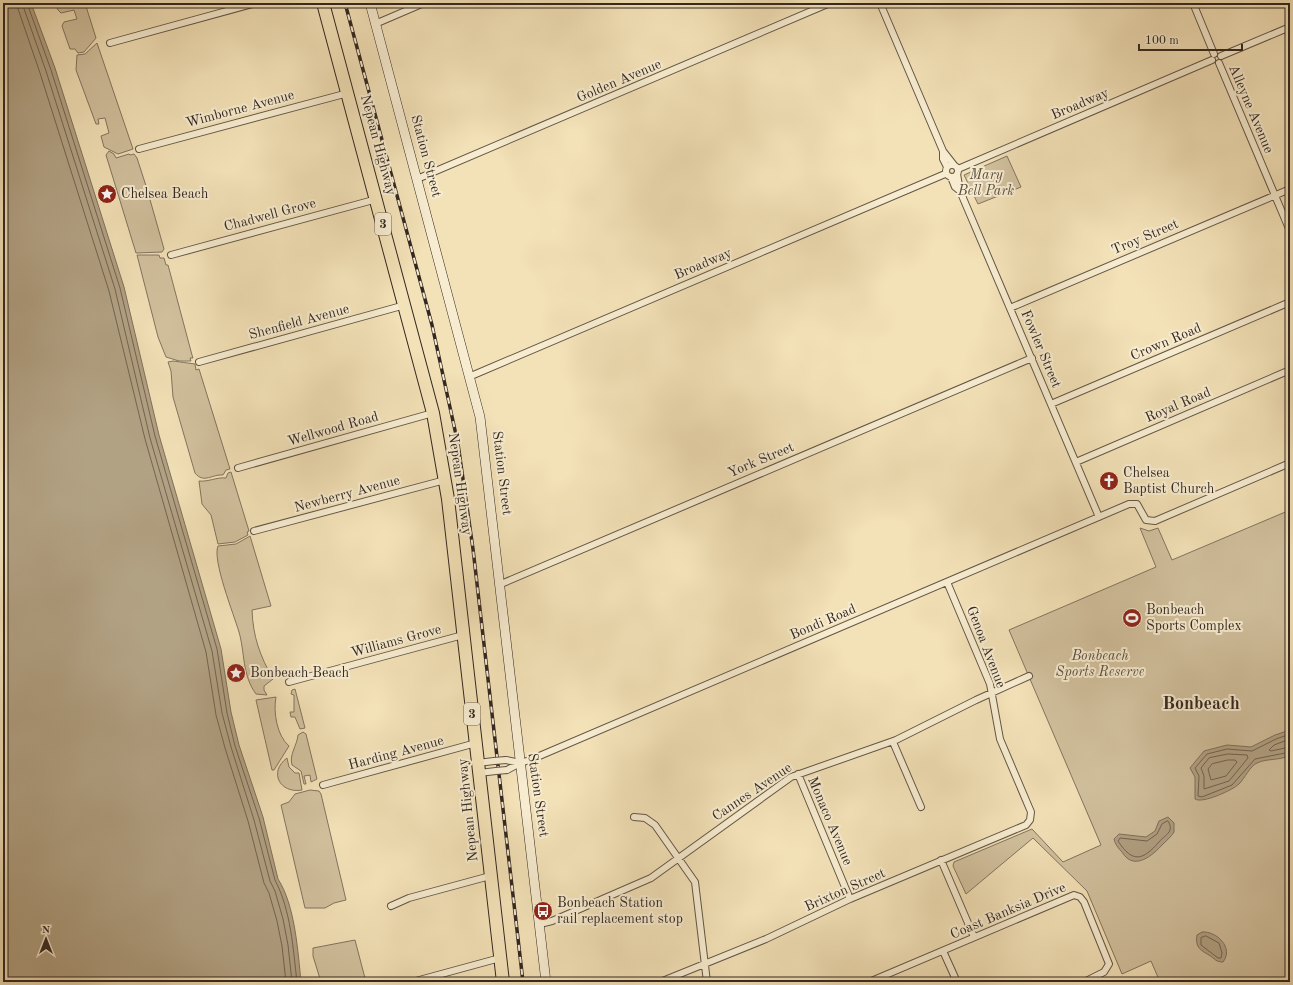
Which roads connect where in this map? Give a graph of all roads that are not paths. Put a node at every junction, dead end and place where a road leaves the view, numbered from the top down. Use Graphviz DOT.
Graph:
graph roads {
  1 [pos="256,3"];
  2 [pos="324,3"];
  3 [pos="370,3"];
  4 [pos="424,3"];
  5 [pos="830,3"];
  6 [pos="880,3"];
  7 [pos="1193,3"];
  8 [pos="376,24"];
  9 [pos="1290,27"];
  10 [pos="110,43"];
  11 [pos="1214,54"];
  12 [pos="1221,56"];
  13 [pos="1212,60"];
  14 [pos="1218,63"];
  15 [pos="348,93"];
  16 [pos="139,149"];
  17 [pos="943,150"];
  18 [pos="957,169"];
  19 [pos="948,173"];
  20 [pos="417,179"];
  21 [pos="1290,188"];
  22 [pos="960,192"];
  23 [pos="1275,195"];
  24 [pos="377,199"];
  25 [pos="1290,231"];
  26 [pos="171,255"];
  27 [pos="1290,302"];
  28 [pos="405,305"];
  29 [pos="1010,308"];
  30 [pos="1032,358"];
  31 [pos="199,362"];
  32 [pos="1290,370"];
  33 [pos="471,376"];
  34 [pos="1051,404"];
  35 [pos="433,413"];
  36 [pos="1076,462"];
  37 [pos="1290,463"];
  38 [pos="238,468"];
  39 [pos="445,480"];
  40 [pos="1099,517"];
  41 [pos="254,531"];
  42 [pos="947,582"];
  43 [pos="501,584"];
  44 [pos="464,635"];
  45 [pos="1029,676"];
  46 [pos="289,682"];
  47 [pos="992,692"];
  48 [pos="892,742"];
  49 [pos="476,743"];
  50 [pos="520,762"];
  51 [pos="478,768"];
  52 [pos="798,774"];
  53 [pos="323,785"];
  54 [pos="921,806"];
  55 [pos="1031,812"];
  56 [pos="634,817"];
  57 [pos="678,858"];
  58 [pos="941,860"];
  59 [pos="490,876"];
  60 [pos="850,899"];
  61 [pos="391,906"];
  62 [pos="540,924"];
  63 [pos="974,937"];
  64 [pos="943,950"];
  65 [pos="500,958"];
  66 [pos="705,963"];
  67 [pos="430,980"];
  68 [pos="412,982"];
  69 [pos="503,982"];
  70 [pos="546,982"];
  71 [pos="660,982"];
  72 [pos="707,982"];
  73 [pos="869,982"];
  74 [pos="957,982"];
  75 [pos="1084,982"];
  1 -- 10 [label="street"];
  2 -- 15 [label="highway, Nepean Highway / 3"];
  3 -- 8 [label="street, Station Street"];
  4 -- 8 [label="street"];
  5 -- 20 [label="street, Golden Avenue"];
  6 -- 17 [label="street, Fowler Street"];
  7 -- 11 [label="street, Alleyne Avenue"];
  8 -- 20 [label="street, Station Street"];
  9 -- 12 [label="street"];
  11 -- 12 [label="street"];
  11 -- 13 [label="street"];
  12 -- 14 [label="street"];
  13 -- 14 [label="street"];
  13 -- 18 [label="street, Broadway"];
  14 -- 23 [label="street, Alleyne Avenue"];
  15 -- 16 [label="street, Wimborne Avenue"];
  15 -- 24 [label="highway, Nepean Highway / 3"];
  17 -- 18 [label="street, Fowler Street"];
  17 -- 19 [label="street, Fowler Street"];
  18 -- 19 [label="street"];
  18 -- 19 [label="street"];
  18 -- 22 [label="street, Fowler Street"];
  19 -- 22 [label="street, Fowler Street"];
  19 -- 33 [label="street, Broadway"];
  20 -- 33 [label="street, Station Street"];
  21 -- 23 [label="street, Troy Street"];
  22 -- 29 [label="street, Fowler Street"];
  23 -- 25 [label="street, Alleyne Avenue"];
  23 -- 29 [label="street, Troy Street"];
  24 -- 26 [label="street, Chadwell Grove"];
  24 -- 28 [label="highway, Nepean Highway / 3"];
  27 -- 34 [label="street, Crown Road"];
  28 -- 31 [label="street, Shenfield Avenue"];
  28 -- 35 [label="highway, Nepean Highway / 3"];
  29 -- 30 [label="street, Fowler Street"];
  30 -- 34 [label="street, Fowler Street"];
  30 -- 43 [label="street, York Street"];
  32 -- 36 [label="street, Royal Road"];
  33 -- 43 [label="street, Station Street"];
  34 -- 36 [label="street, Fowler Street"];
  35 -- 38 [label="street, Wellwood Road"];
  35 -- 39 [label="highway, Nepean Highway / 3"];
  36 -- 40 [label="street, Fowler Street"];
  37 -- 40 [label="street, Bondi Road"];
  39 -- 41 [label="street, Newberry Avenue"];
  39 -- 44 [label="highway, Nepean Highway / 3"];
  40 -- 42 [label="street, Bondi Road"];
  42 -- 47 [label="street, Genoa Avenue"];
  42 -- 50 [label="street, Bondi Road"];
  43 -- 50 [label="street, Station Street"];
  44 -- 46 [label="street, Williams Grove"];
  44 -- 49 [label="highway, Nepean Highway / 3"];
  45 -- 47 [label="street, Cannes Avenue"];
  47 -- 48 [label="street, Cannes Avenue"];
  47 -- 55 [label="street, Genoa Avenue"];
  48 -- 52 [label="street, Cannes Avenue"];
  48 -- 54 [label="street"];
  49 -- 51 [label="highway, Nepean Highway / 3"];
  49 -- 53 [label="street, Harding Avenue"];
  50 -- 51 [label="street, Bondi Road, bridge"];
  50 -- 51 [label="street, Bondi Road, bridge"];
  50 -- 62 [label="street, Station Street"];
  51 -- 59 [label="highway, Nepean Highway / 3"];
  52 -- 57 [label="street, Cannes Avenue"];
  52 -- 60 [label="street, Monaco Avenue"];
  55 -- 58 [label="street, Brixton Street"];
  56 -- 57 [label="street"];
  57 -- 62 [label="street, Cannes Avenue"];
  57 -- 66 [label="street"];
  58 -- 60 [label="street, Brixton Street"];
  58 -- 63 [label="street"];
  59 -- 61 [label="street"];
  59 -- 65 [label="highway, Nepean Highway / 3"];
  60 -- 66 [label="street, Brixton Street"];
  62 -- 70 [label="street, Station Street"];
  63 -- 64 [label="street, Coast Banksia Drive"];
  63 -- 75 [label="street, Coast Banksia Drive"];
  64 -- 73 [label="street, Coast Banksia Drive"];
  64 -- 74 [label="street"];
  65 -- 67 [label="street"];
  65 -- 69 [label="highway, Nepean Highway / 3"];
  66 -- 71 [label="street, Brixton Street"];
  66 -- 72 [label="street"];
  67 -- 68 [label="street"];
}
